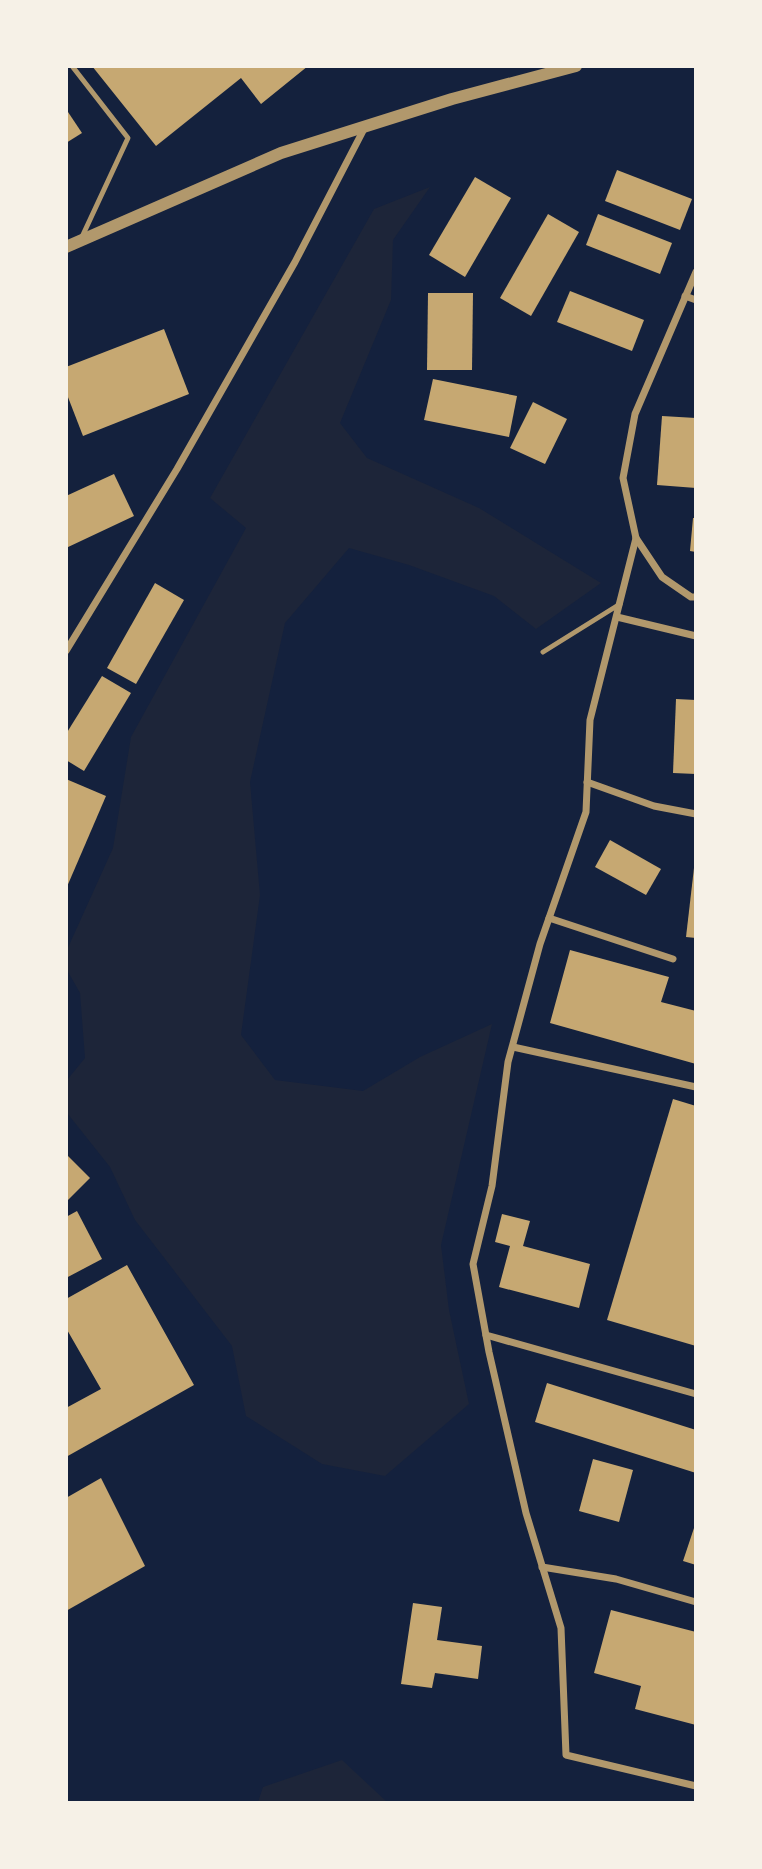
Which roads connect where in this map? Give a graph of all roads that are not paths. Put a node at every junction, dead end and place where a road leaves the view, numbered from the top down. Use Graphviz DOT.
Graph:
graph roads {
  1 [pos="72,66"];
  2 [pos="576,66"];
  3 [pos="364,129"];
  4 [pos="80,242"];
  5 [pos="66,247"];
  6 [pos="695,272"];
  7 [pos="685,296"];
  8 [pos="695,300"];
  9 [pos="636,538"];
  10 [pos="695,597"];
  11 [pos="620,604"];
  12 [pos="617,617"];
  13 [pos="695,636"];
  14 [pos="66,652"];
  15 [pos="543,652"];
  16 [pos="587,782"];
  17 [pos="695,814"];
  18 [pos="549,918"];
  19 [pos="673,959"];
  20 [pos="513,1047"];
  21 [pos="695,1087"];
  22 [pos="486,1335"];
  23 [pos="695,1394"];
  24 [pos="542,1567"];
  25 [pos="695,1602"];
  26 [pos="695,1786"];
  1 -- 4 [label="lane"];
  2 -- 3 [label="street"];
  3 -- 4 [label="street"];
  3 -- 14 [label="street"];
  4 -- 5 [label="street"];
  6 -- 7 [label="street"];
  7 -- 8 [label="street"];
  7 -- 9 [label="street"];
  9 -- 10 [label="street"];
  9 -- 11 [label="street"];
  11 -- 12 [label="street"];
  11 -- 15 [label="lane"];
  12 -- 13 [label="street"];
  12 -- 16 [label="street"];
  16 -- 17 [label="street"];
  16 -- 18 [label="street"];
  18 -- 19 [label="street"];
  18 -- 20 [label="street"];
  20 -- 21 [label="street"];
  20 -- 22 [label="street"];
  22 -- 23 [label="street"];
  22 -- 24 [label="street"];
  24 -- 25 [label="street"];
  24 -- 26 [label="street"];
}
